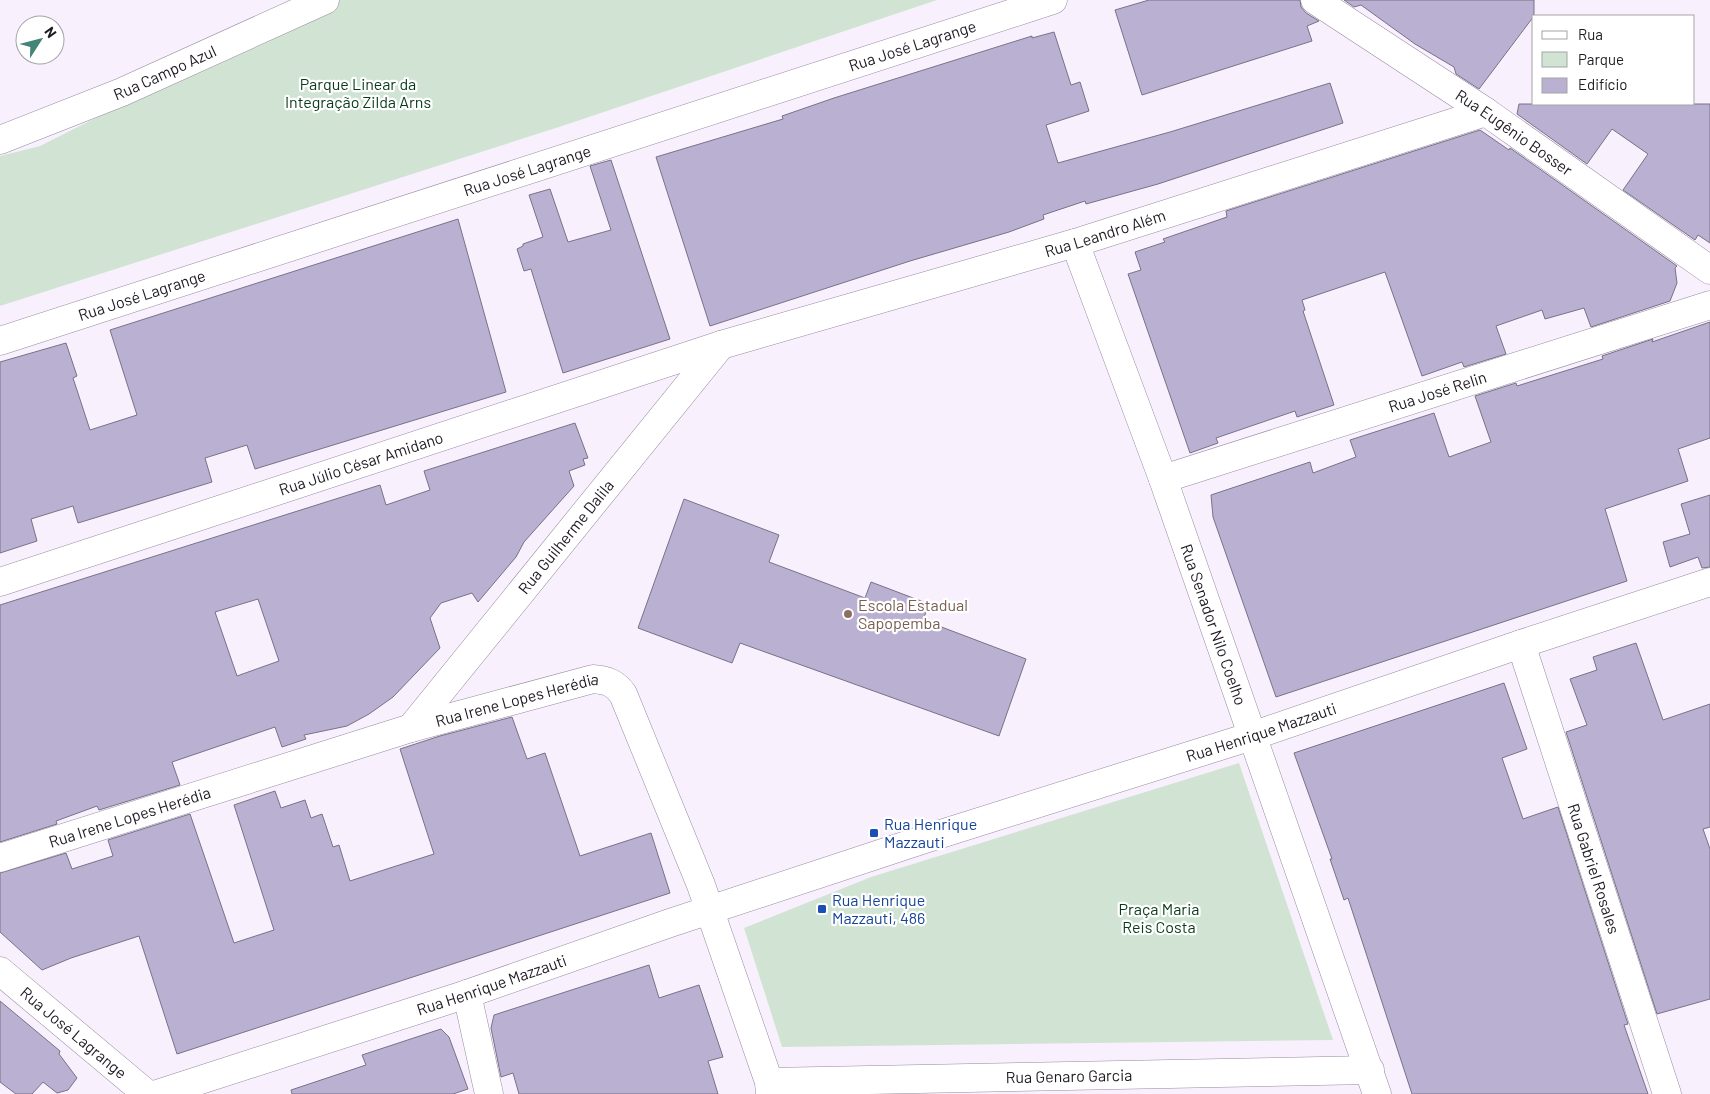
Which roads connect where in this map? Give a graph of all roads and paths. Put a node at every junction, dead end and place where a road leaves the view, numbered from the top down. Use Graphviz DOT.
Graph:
graph roads {
  1 [pos="325,0"];
  2 [pos="1053,0"];
  3 [pos="1315,0"];
  4 [pos="1486,112"];
  5 [pos="0,140"];
  6 [pos="1075,243"];
  7 [pos="1710,270"];
  8 [pos="1710,305"];
  9 [pos="0,341"];
  10 [pos="721,345"];
  11 [pos="1163,479"];
  12 [pos="0,582"];
  13 [pos="1710,582"];
  14 [pos="1520,644"];
  15 [pos="411,728"];
  16 [pos="1252,736"];
  17 [pos="0,858"];
  18 [pos="710,910"];
  19 [pos="0,971"];
  20 [pos="467,994"];
  21 [pos="1373,1082"];
  22 [pos="770,1088"];
  23 [pos="147,1094"];
  24 [pos="157,1094"];
  25 [pos="489,1094"];
  26 [pos="1667,1094"];
  1 -- 5 [label="street, Rua Campo Azul"];
  2 -- 9 [label="street, Rua José Lagrange"];
  3 -- 4 [label="street, Rua Eugênio Bosser"];
  4 -- 6 [label="street, Rua Leandro Além"];
  4 -- 7 [label="street, Rua Eugênio Bosser"];
  6 -- 10 [label="street, Rua Leandro Além"];
  6 -- 11 [label="street, Rua Senador Nilo Coelho"];
  8 -- 11 [label="street, Rua José Relin"];
  10 -- 12 [label="street, Rua Júlio César Amidano"];
  10 -- 15 [label="street, Rua Guilherme Dalila"];
  11 -- 16 [label="street, Rua Senador Nilo Coelho"];
  13 -- 14 [label="street, Rua Henrique Mazzauti"];
  14 -- 16 [label="street, Rua Henrique Mazzauti"];
  14 -- 26 [label="street, Rua Gabriel Rosales"];
  15 -- 17 [label="street, Rua Irene Lopes Herédia"];
  15 -- 18 [label="street, Rua Irene Lopes Herédia"];
  16 -- 18 [label="street, Rua Henrique Mazzauti"];
  16 -- 21 [label="street, Rua Senador Nilo Coelho"];
  18 -- 20 [label="street, Rua Henrique Mazzauti"];
  18 -- 22 [label="street, Rua Irene Lopes Herédia"];
  19 -- 23 [label="street, Rua José Lagrange"];
  20 -- 24 [label="street, Rua Henrique Mazzauti"];
  20 -- 25 [label="street"];
  21 -- 22 [label="street, Rua Genaro Garcia"];
}
